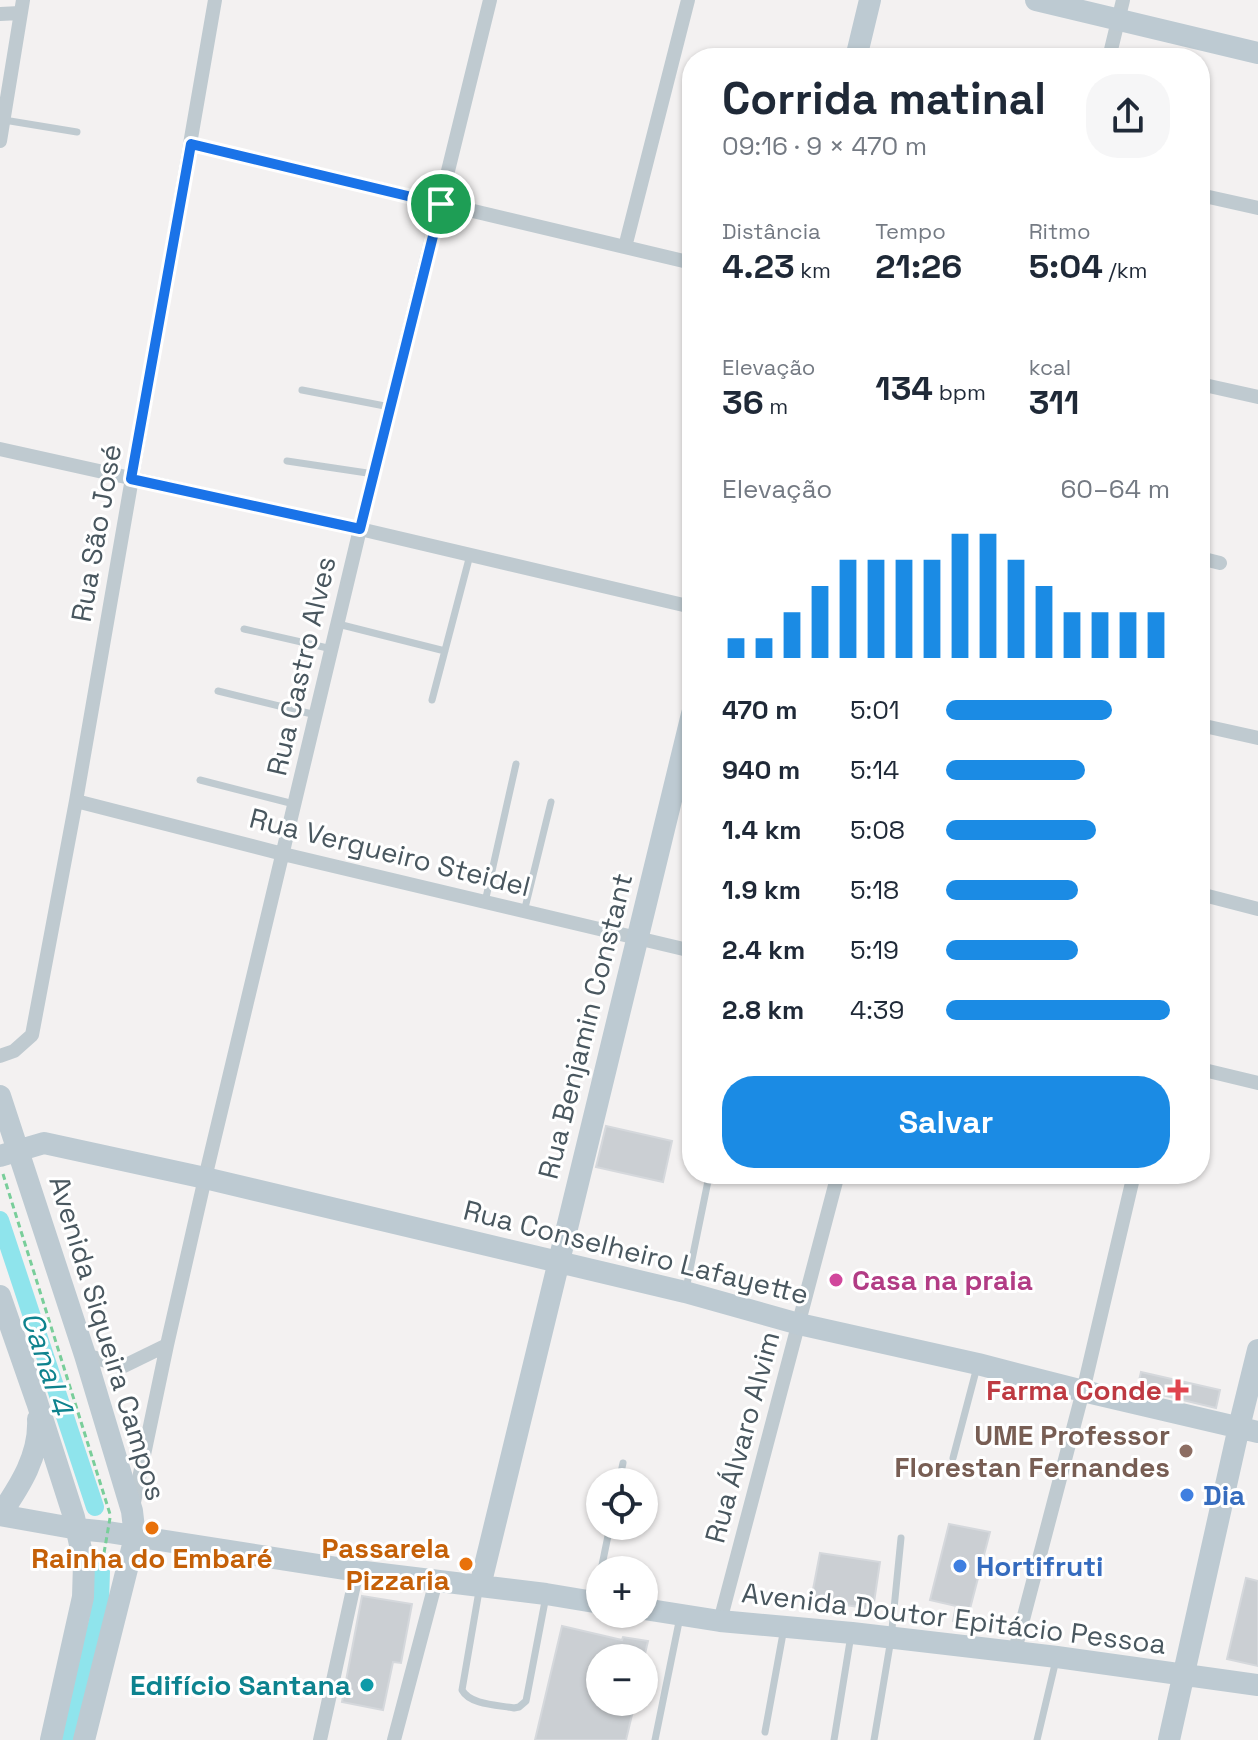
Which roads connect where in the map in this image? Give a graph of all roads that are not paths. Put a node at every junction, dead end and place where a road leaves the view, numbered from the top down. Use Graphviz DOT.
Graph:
graph roads {
  1 [pos="215,0"];
  2 [pos="490,0"];
  3 [pos="688,0"];
  4 [pos="870,0"];
  5 [pos="1036,0"];
  6 [pos="21,7"];
  7 [pos="1121,10"];
  8 [pos="0,14"];
  9 [pos="858,48"];
  10 [pos="1112,48"];
  11 [pos="1258,53"];
  12 [pos="3,120"];
  13 [pos="77,132"];
  14 [pos="0,141"];
  15 [pos="191,144"];
  16 [pos="1210,197"];
  17 [pos="441,204"];
  18 [pos="1258,208"];
  19 [pos="625,247"];
  20 [pos="682,261"];
  21 [pos="1210,386"];
  22 [pos="302,390"];
  23 [pos="1258,397"];
  24 [pos="390,407"];
  25 [pos="0,449"];
  26 [pos="287,461"];
  27 [pos="374,474"];
  28 [pos="131,479"];
  29 [pos="360,529"];
  30 [pos="470,555"];
  31 [pos="1210,560"];
  32 [pos="1220,563"];
  33 [pos="682,605"];
  34 [pos="338,623"];
  35 [pos="244,629"];
  36 [pos="332,649"];
  37 [pos="445,651"];
  38 [pos="218,691"];
  39 [pos="432,700"];
  40 [pos="316,715"];
  41 [pos="1210,727"];
  42 [pos="1258,738"];
  43 [pos="682,755"];
  44 [pos="516,764"];
  45 [pos="200,780"];
  46 [pos="76,801"];
  47 [pos="551,802"];
  48 [pos="295,804"];
  49 [pos="283,854"];
  50 [pos="1210,897"];
  51 [pos="485,902"];
  52 [pos="1258,909"];
  53 [pos="524,912"];
  54 [pos="637,939"];
  55 [pos="682,949"];
  56 [pos="0,1056"];
  57 [pos="1210,1071"];
  58 [pos="1258,1083"];
  59 [pos="0,1096"];
  60 [pos="6,1156"];
  61 [pos="205,1178"];
  62 [pos="707,1184"];
  63 [pos="835,1184"];
  64 [pos="1132,1184"];
  65 [pos="558,1263"];
  66 [pos="685,1292"];
  67 [pos="0,1296"];
  68 [pos="799,1324"];
  69 [pos="167,1345"];
  70 [pos="85,1355"];
  71 [pos="1257,1362"];
  72 [pos="978,1364"];
  73 [pos="1083,1391"];
  74 [pos="37,1402"];
  75 [pos="1248,1429"];
  76 [pos="953,1458"];
  77 [pos="623,1463"];
  78 [pos="622,1468"];
  79 [pos="132,1511"];
  80 [pos="0,1515"];
  81 [pos="78,1529"];
  82 [pos="135,1537"];
  83 [pos="901,1538"];
  84 [pos="357,1571"];
  85 [pos="436,1581"];
  86 [pos="480,1586"];
  87 [pos="546,1594"];
  88 [pos="586,1601"];
  89 [pos="658,1611"];
  90 [pos="680,1613"];
  91 [pos="720,1621"];
  92 [pos="784,1627"];
  93 [pos="852,1633"];
  94 [pos="891,1639"];
  95 [pos="1014,1654"];
  96 [pos="1057,1657"];
  97 [pos="1184,1676"];
  98 [pos="1258,1685"];
  99 [pos="765,1732"];
  100 [pos="51,1740"];
  101 [pos="84,1740"];
  102 [pos="320,1740"];
  103 [pos="394,1740"];
  104 [pos="655,1740"];
  105 [pos="834,1740"];
  106 [pos="874,1740"];
  107 [pos="1037,1740"];
  108 [pos="1169,1740"];
  1 -- 15 [label="street, Rua São José"];
  2 -- 17 [label="street, Rua Castro Alves"];
  3 -- 19 [label="street"];
  4 -- 9 [label="main road"];
  5 -- 7 [label="main road"];
  6 -- 8 [label="street"];
  6 -- 12 [label="street"];
  7 -- 10 [label="street"];
  7 -- 11 [label="main road"];
  12 -- 13 [label="lane"];
  12 -- 14 [label="street"];
  15 -- 17 [label="street"];
  15 -- 28 [label="street, Rua São José"];
  16 -- 18 [label="street"];
  17 -- 19 [label="street"];
  17 -- 24 [label="street, Rua Castro Alves"];
  19 -- 20 [label="street"];
  21 -- 23 [label="street"];
  22 -- 24 [label="lane"];
  24 -- 27 [label="street, Rua Castro Alves"];
  25 -- 28 [label="street"];
  26 -- 27 [label="lane"];
  27 -- 29 [label="street, Rua Castro Alves"];
  28 -- 29 [label="street"];
  28 -- 46 [label="street, Rua São José"];
  29 -- 30 [label="street"];
  29 -- 34 [label="street, Rua Castro Alves"];
  30 -- 33 [label="street"];
  30 -- 37 [label="lane"];
  31 -- 32 [label="street"];
  34 -- 36 [label="street, Rua Castro Alves"];
  34 -- 37 [label="lane"];
  35 -- 36 [label="lane"];
  36 -- 40 [label="street, Rua Castro Alves"];
  37 -- 39 [label="lane"];
  38 -- 40 [label="lane"];
  40 -- 48 [label="street, Rua Castro Alves"];
  41 -- 42 [label="street"];
  43 -- 54 [label="main road, Rua Benjamin Constant"];
  44 -- 51 [label="lane"];
  45 -- 48 [label="lane"];
  46 -- 49 [label="street, Rua Vergueiro Steidel"];
  46 -- 56 [label="street, Rua São José"];
  47 -- 53 [label="lane"];
  48 -- 49 [label="street, Rua Castro Alves"];
  49 -- 51 [label="street, Rua Vergueiro Steidel"];
  49 -- 61 [label="street, Rua Castro Alves"];
  50 -- 52 [label="street"];
  51 -- 53 [label="street, Rua Vergueiro Steidel"];
  53 -- 54 [label="street, Rua Vergueiro Steidel"];
  54 -- 55 [label="street, Rua Vergueiro Steidel"];
  54 -- 65 [label="main road, Rua Benjamin Constant"];
  57 -- 58 [label="street"];
  59 -- 60 [label="main road, Avenida Siqueira Campos"];
  60 -- 61 [label="main road, Rua Conselheiro Lafayette"];
  60 -- 70 [label="main road, Avenida Siqueira Campos"];
  61 -- 65 [label="main road, Rua Conselheiro Lafayette"];
  61 -- 69 [label="street, Rua Castro Alves"];
  62 -- 66 [label="lane"];
  63 -- 68 [label="street, Rua Álvaro Alvim"];
  64 -- 73 [label="street"];
  65 -- 66 [label="main road, Rua Conselheiro Lafayette"];
  65 -- 86 [label="main road, Rua Benjamin Constant"];
  66 -- 68 [label="main road, Rua Conselheiro Lafayette"];
  67 -- 74 [label="main road"];
  68 -- 72 [label="main road, Rua Conselheiro Lafayette"];
  68 -- 91 [label="street, Rua Álvaro Alvim"];
  69 -- 70 [label="street"];
  69 -- 79 [label="street, Rua Castro Alves"];
  70 -- 79 [label="main road, Avenida Siqueira Campos"];
  71 -- 75 [label="main road"];
  72 -- 73 [label="main road, Rua Conselheiro Lafayette"];
  72 -- 76 [label="lane"];
  73 -- 75 [label="main road, Rua Conselheiro Lafayette"];
  73 -- 95 [label="street"];
  74 -- 80 [label="main road"];
  74 -- 81 [label="main road"];
  75 -- 97 [label="main road"];
  77 -- 78 [label="lane"];
  79 -- 82 [label="main road, Avenida Siqueira Campos"];
  80 -- 81 [label="main road"];
  81 -- 82 [label="main road"];
  81 -- 100 [label="main road"];
  82 -- 84 [label="main road"];
  82 -- 101 [label="main road, Avenida Siqueira Campos"];
  83 -- 94 [label="lane"];
  84 -- 85 [label="main road"];
  84 -- 102 [label="street"];
  85 -- 86 [label="main road"];
  85 -- 103 [label="street"];
  86 -- 87 [label="main road"];
  86 -- 87 [label="lane"];
  87 -- 88 [label="main road"];
  89 -- 90 [label="main road, Avenida Doutor Epitácio Pessoa"];
  90 -- 91 [label="main road, Avenida Doutor Epitácio Pessoa"];
  90 -- 104 [label="lane"];
  91 -- 92 [label="main road, Avenida Doutor Epitácio Pessoa"];
  92 -- 93 [label="main road, Avenida Doutor Epitácio Pessoa"];
  92 -- 99 [label="lane"];
  93 -- 94 [label="main road, Avenida Doutor Epitácio Pessoa"];
  93 -- 105 [label="lane"];
  94 -- 95 [label="main road, Avenida Doutor Epitácio Pessoa"];
  94 -- 106 [label="lane"];
  95 -- 96 [label="main road, Avenida Doutor Epitácio Pessoa"];
  96 -- 97 [label="main road, Avenida Doutor Epitácio Pessoa"];
  96 -- 107 [label="lane"];
  97 -- 98 [label="main road, Avenida Doutor Epitácio Pessoa"];
  97 -- 108 [label="main road"];
}
